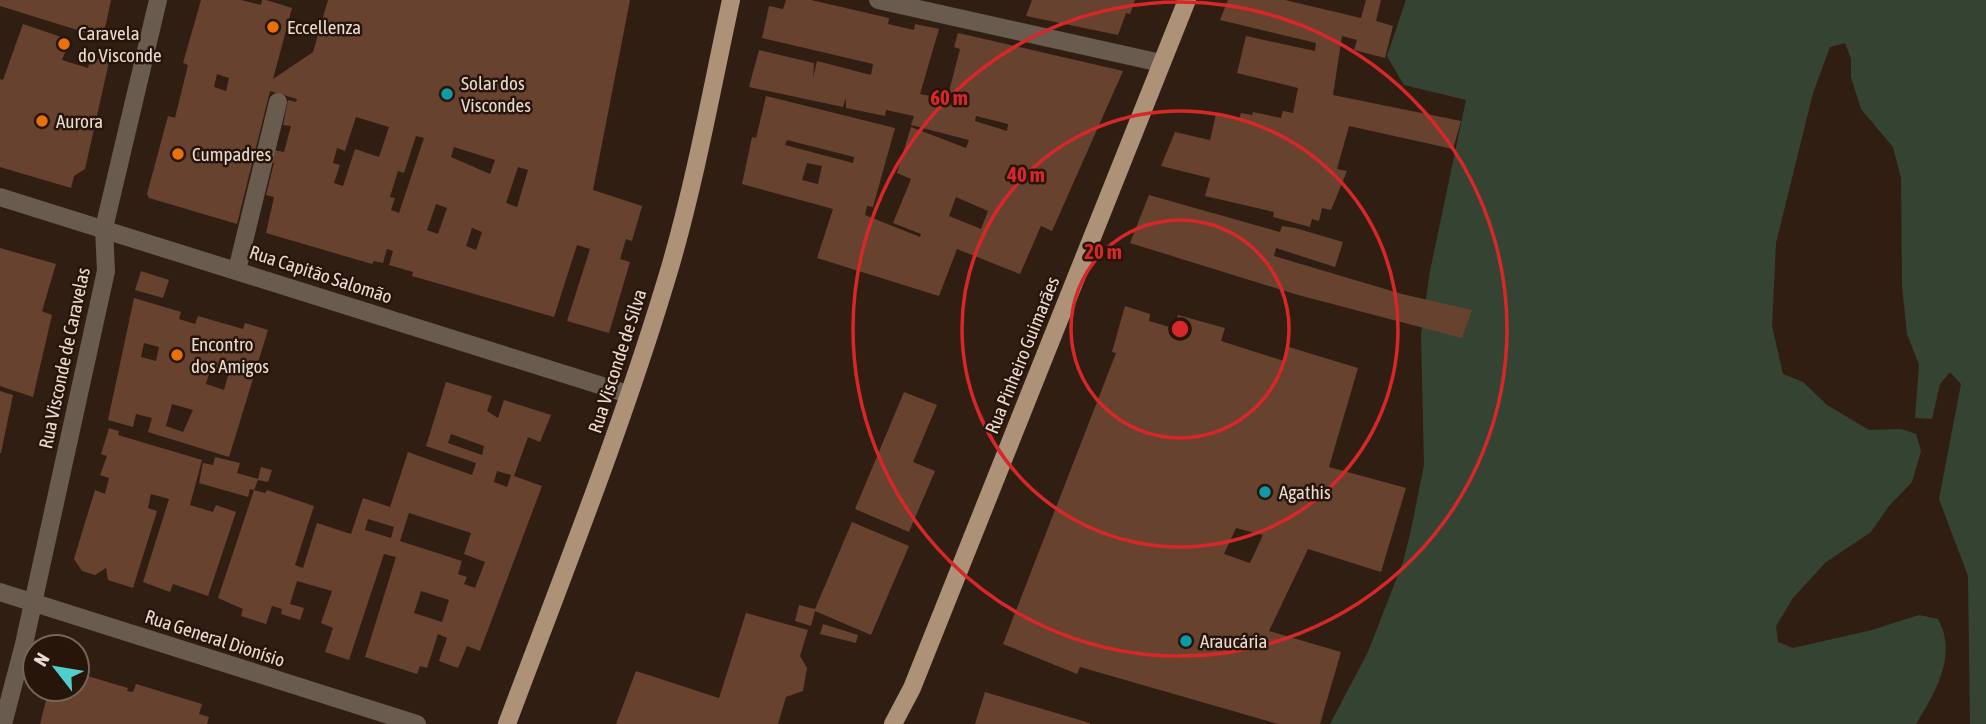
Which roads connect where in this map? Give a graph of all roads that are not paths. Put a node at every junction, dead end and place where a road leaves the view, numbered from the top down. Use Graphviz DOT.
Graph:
graph roads {
  1 [pos="158,0"];
  2 [pos="732,0"];
  3 [pos="878,0"];
  4 [pos="1186,0"];
  5 [pos="1161,63"];
  6 [pos="278,102"];
  7 [pos="0,197"];
  8 [pos="104,228"];
  9 [pos="237,270"];
  10 [pos="628,394"];
  11 [pos="0,592"];
  12 [pos="32,602"];
  13 [pos="3,724"];
  14 [pos="417,724"];
  15 [pos="507,724"];
  16 [pos="893,724"];
  1 -- 8 [label="street, Rua Visconde de Caravelas"];
  2 -- 10 [label="main road, Rua Visconde de Silva"];
  3 -- 5 [label="street"];
  4 -- 5 [label="main road, Rua Pinheiro Guimarães"];
  5 -- 16 [label="main road, Rua Pinheiro Guimarães"];
  6 -- 9 [label="street"];
  7 -- 8 [label="street, Rua Capitão Salomão"];
  8 -- 9 [label="street, Rua Capitão Salomão"];
  8 -- 12 [label="street, Rua Visconde de Caravelas"];
  9 -- 10 [label="street, Rua Capitão Salomão"];
  10 -- 15 [label="main road, Rua Visconde de Silva"];
  11 -- 12 [label="street, Rua General Dionísio"];
  12 -- 13 [label="street, Rua Visconde de Caravelas"];
  12 -- 14 [label="street, Rua General Dionísio"];
}
